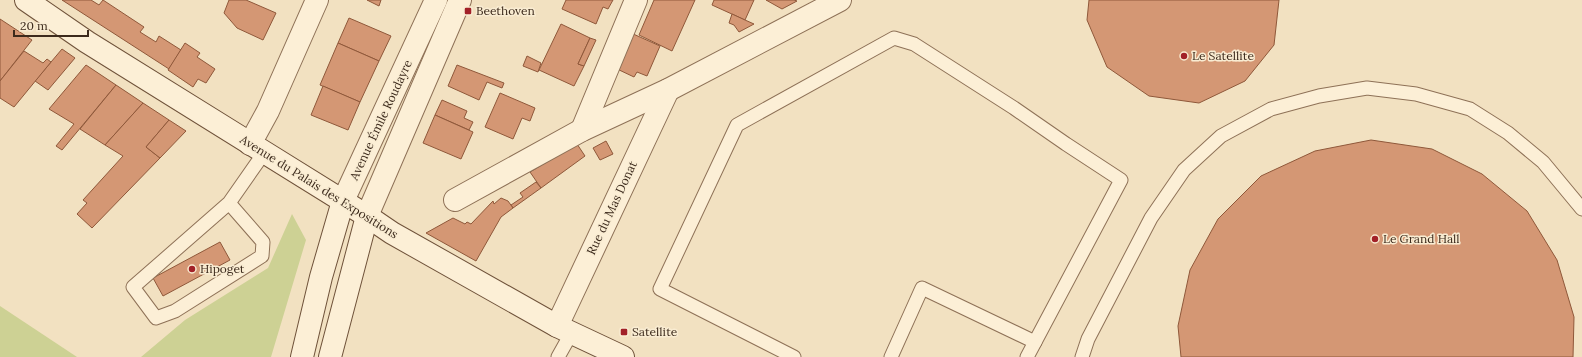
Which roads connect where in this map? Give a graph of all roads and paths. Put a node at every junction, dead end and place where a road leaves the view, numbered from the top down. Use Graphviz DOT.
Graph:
graph roads {
  1 [pos="26,0"];
  2 [pos="317,0"];
  3 [pos="436,0"];
  4 [pos="460,0"];
  5 [pos="636,0"];
  6 [pos="840,0"];
  7 [pos="668,90"];
  8 [pos="582,130"];
  9 [pos="257,149"];
  10 [pos="455,200"];
  11 [pos="343,201"];
  12 [pos="229,203"];
  13 [pos="1582,209"];
  14 [pos="367,216"];
  15 [pos="564,329"];
  16 [pos="1035,342"];
  17 [pos="302,357"];
  18 [pos="330,357"];
  19 [pos="558,357"];
  20 [pos="623,357"];
  21 [pos="794,357"];
  22 [pos="891,357"];
  23 [pos="1027,357"];
  24 [pos="1082,357"];
  1 -- 9 [label="street, Avenue du Palais des Expositions"];
  2 -- 9 [label="street"];
  3 -- 11 [label="street, Avenue Émile Roudayre"];
  4 -- 14 [label="street, Avenue Émile Roudayre"];
  5 -- 8 [label="street"];
  6 -- 7 [label="street"];
  7 -- 8 [label="street"];
  7 -- 15 [label="street, Rue du Mas Donat"];
  8 -- 10 [label="street"];
  9 -- 11 [label="street, Avenue du Palais des Expositions"];
  9 -- 12 [label="lane"];
  11 -- 14 [label="street, Avenue du Palais des Expositions"];
  11 -- 17 [label="street, Avenue Émile Roudayre"];
  12 -- 12 [label="lane"];
  13 -- 24 [label="lane"];
  14 -- 15 [label="street, Avenue du Palais des Expositions"];
  14 -- 18 [label="street, Avenue Émile Roudayre"];
  15 -- 19 [label="lane"];
  15 -- 20 [label="street, Avenue du Palais des Expositions"];
  16 -- 21 [label="lane"];
  16 -- 22 [label="lane"];
  16 -- 23 [label="lane"];
}
